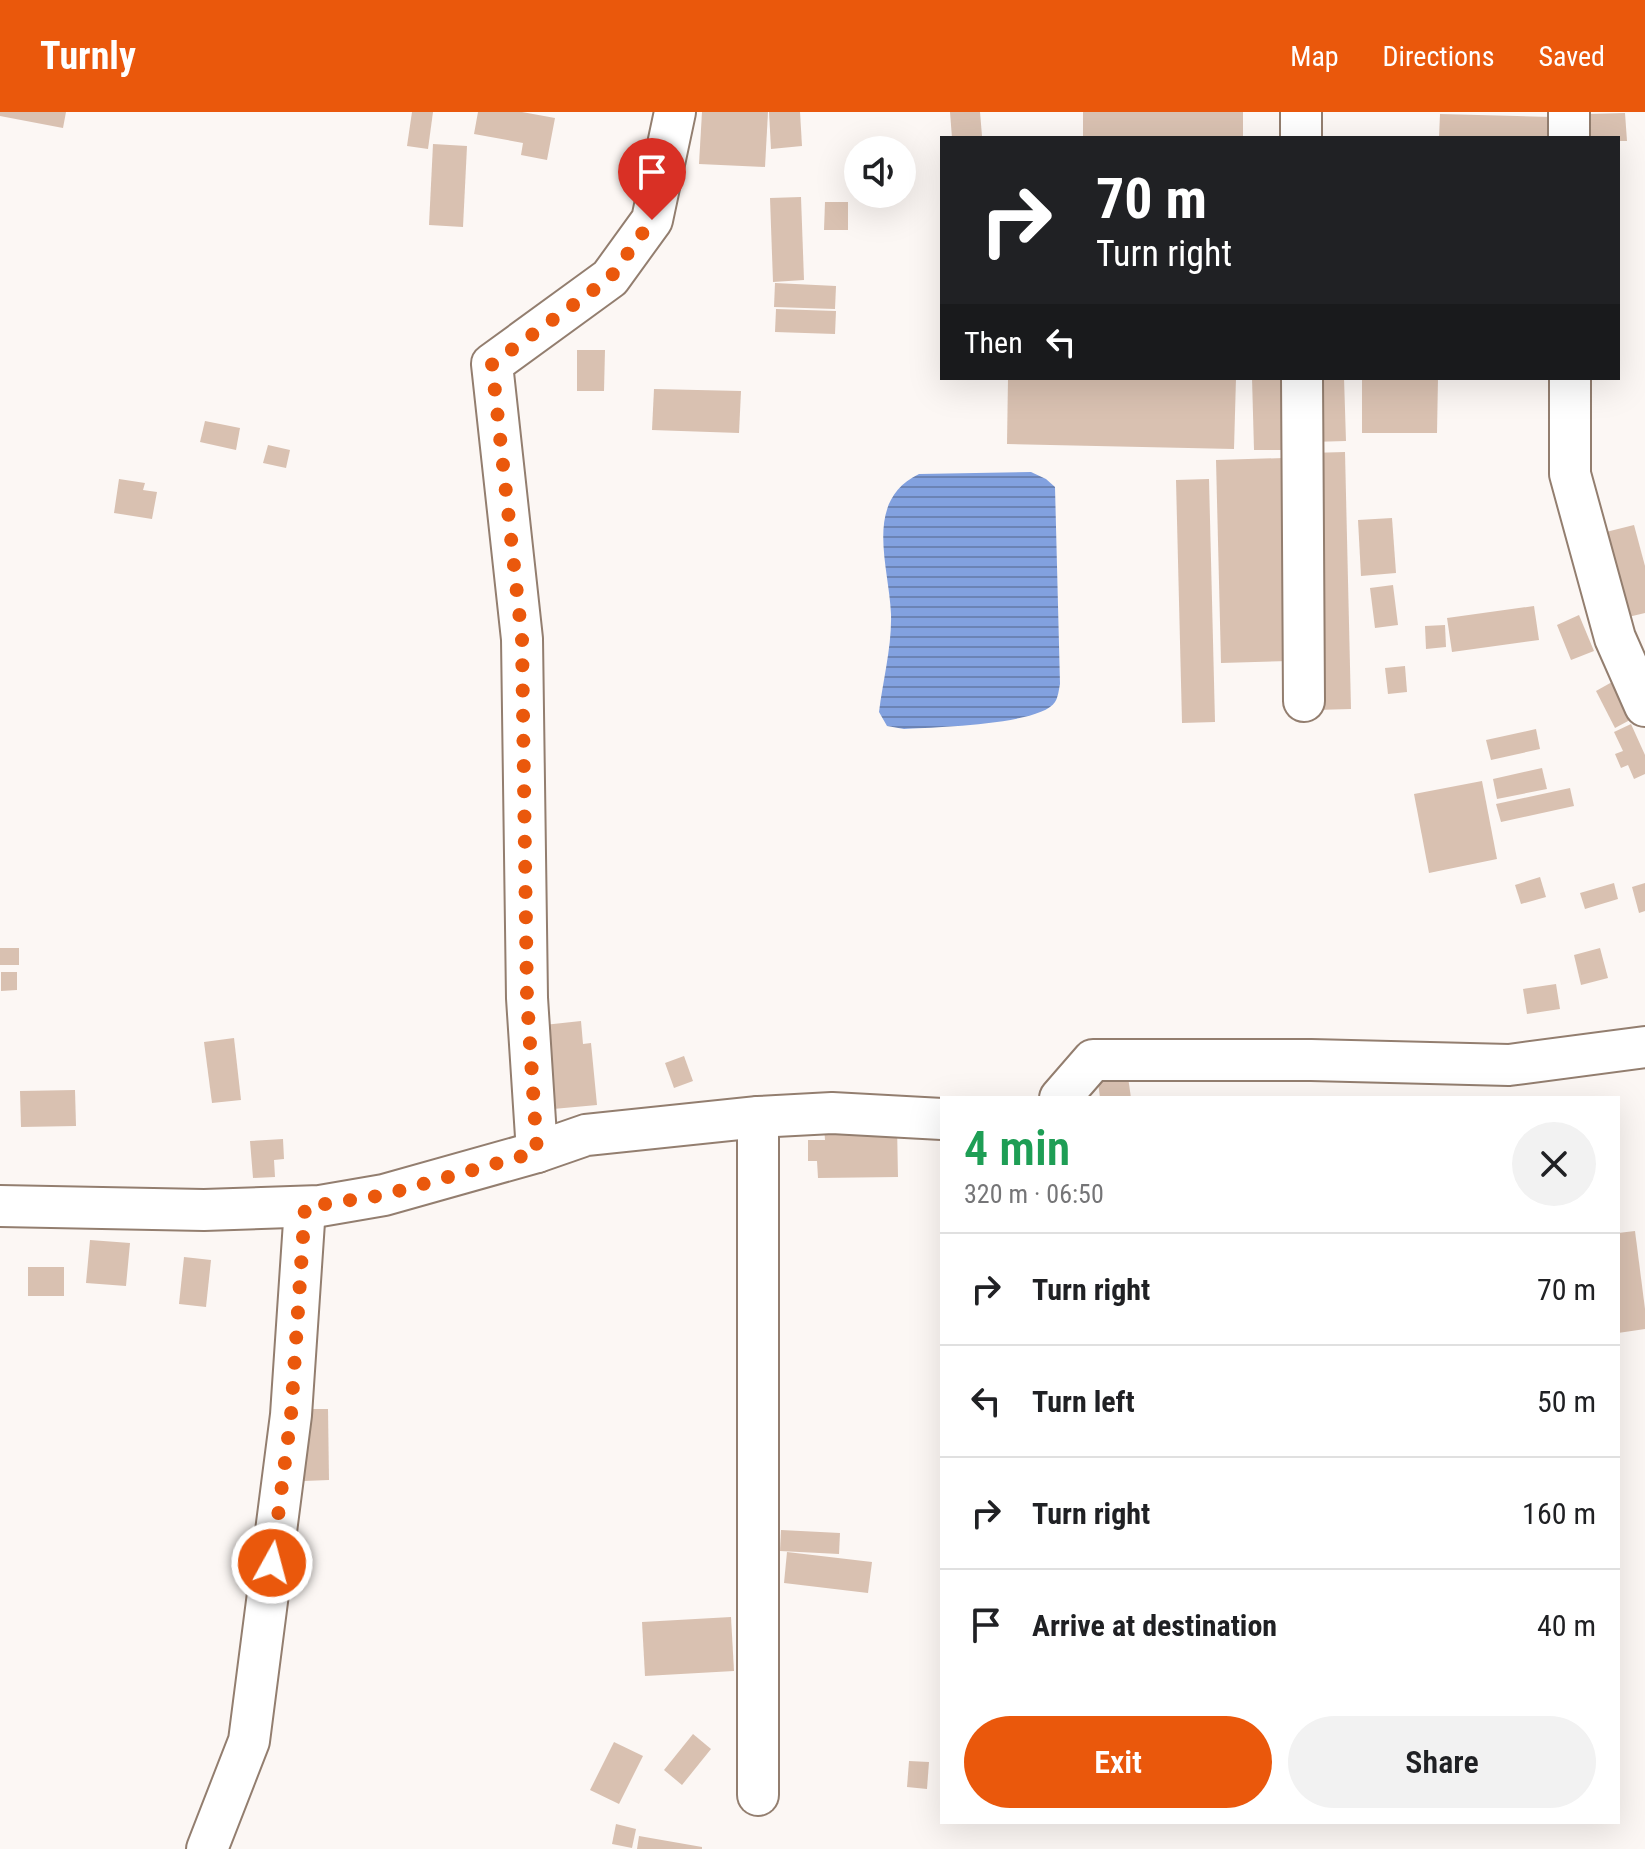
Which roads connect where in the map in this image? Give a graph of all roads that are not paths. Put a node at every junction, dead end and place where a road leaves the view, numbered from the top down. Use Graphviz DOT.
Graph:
graph roads {
  1 [pos="675,112"];
  2 [pos="1301,112"];
  3 [pos="1569,112"];
  4 [pos="1301,136"];
  5 [pos="1569,136"];
  6 [pos="1302,380"];
  7 [pos="1570,380"];
  8 [pos="1304,701"];
  9 [pos="1645,706"];
  10 [pos="1645,1047"];
  11 [pos="1062,1096"];
  12 [pos="758,1117"];
  13 [pos="940,1119"];
  14 [pos="537,1152"];
  15 [pos="0,1206"];
  16 [pos="305,1207"];
  17 [pos="758,1795"];
  18 [pos="207,1849"];
  1 -- 14 [label="street"];
  2 -- 4 [label="street"];
  3 -- 5 [label="street"];
  6 -- 8 [label="street"];
  7 -- 9 [label="street"];
  10 -- 11 [label="street"];
  12 -- 13 [label="street"];
  12 -- 14 [label="street"];
  12 -- 17 [label="street"];
  14 -- 16 [label="street"];
  15 -- 16 [label="street"];
  16 -- 18 [label="street"];
}
